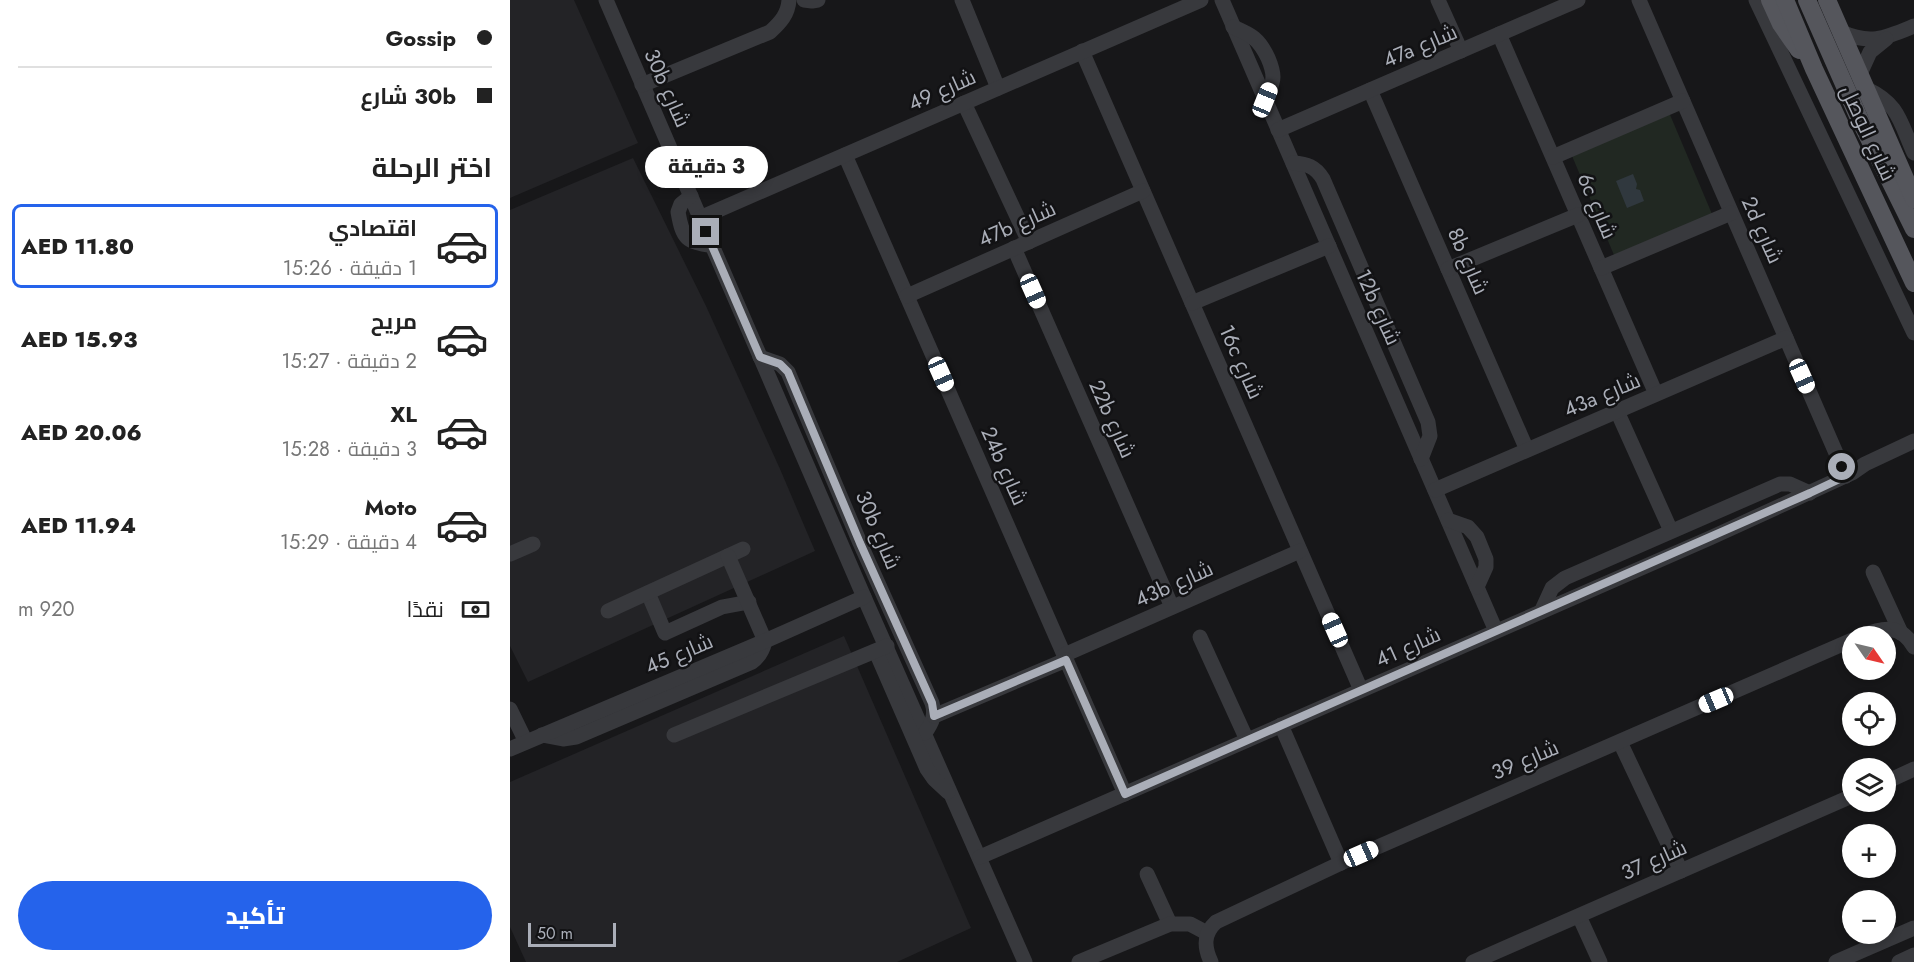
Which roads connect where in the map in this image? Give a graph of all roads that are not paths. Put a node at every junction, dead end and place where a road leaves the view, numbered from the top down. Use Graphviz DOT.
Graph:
graph roads {
  1 [pos="606,0"];
  2 [pos="789,0"];
  3 [pos="804,0"];
  4 [pos="818,0"];
  5 [pos="962,0"];
  6 [pos="1201,0"];
  7 [pos="1222,0"];
  8 [pos="1438,0"];
  9 [pos="1578,0"];
  10 [pos="1639,0"];
  11 [pos="1756,0"];
  12 [pos="1770,0"];
  13 [pos="1785,0"];
  14 [pos="1807,0"];
  15 [pos="1829,3"];
  16 [pos="1914,27"];
  17 [pos="1841,32"];
  18 [pos="1499,34"];
  19 [pos="1891,36"];
  20 [pos="1082,51"];
  21 [pos="1461,51"];
  22 [pos="1814,69"];
  23 [pos="1863,81"];
  24 [pos="642,85"];
  25 [pos="998,88"];
  26 [pos="1370,90"];
  27 [pos="1683,101"];
  28 [pos="964,103"];
  29 [pos="1278,130"];
  30 [pos="1914,153"];
  31 [pos="845,155"];
  32 [pos="1552,157"];
  33 [pos="1293,164"];
  34 [pos="1143,191"];
  35 [pos="691,196"];
  36 [pos="1914,199"];
  37 [pos="1731,213"];
  38 [pos="1578,215"];
  39 [pos="700,218"];
  40 [pos="1914,229"];
  41 [pos="1029,242"];
  42 [pos="713,246"];
  43 [pos="1329,246"];
  44 [pos="1014,248"];
  45 [pos="1601,268"];
  46 [pos="1448,269"];
  47 [pos="1914,283"];
  48 [pos="907,296"];
  49 [pos="1192,303"];
  50 [pos="1914,333"];
  51 [pos="1786,338"];
  52 [pos="760,357"];
  53 [pos="1656,394"];
  54 [pos="1617,411"];
  55 [pos="1914,441"];
  56 [pos="1527,450"];
  57 [pos="1914,452"];
  58 [pos="1422,459"];
  59 [pos="1849,475"];
  60 [pos="1435,490"];
  61 [pos="1810,493"];
  62 [pos="1671,531"];
  63 [pos="533,544"];
  64 [pos="743,549"];
  65 [pos="1300,550"];
  66 [pos="510,554"];
  67 [pos="728,556"];
  68 [pos="1873,572"];
  69 [pos="648,593"];
  70 [pos="864,597"];
  71 [pos="749,602"];
  72 [pos="1172,608"];
  73 [pos="608,611"];
  74 [pos="1541,612"];
  75 [pos="1496,631"];
  76 [pos="1896,632"];
  77 [pos="1901,633"];
  78 [pos="1200,637"];
  79 [pos="765,641"];
  80 [pos="1842,644"];
  81 [pos="1914,647"];
  82 [pos="881,649"];
  83 [pos="1065,657"];
  84 [pos="1361,690"];
  85 [pos="510,709"];
  86 [pos="934,716"];
  87 [pos="1281,725"];
  88 [pos="925,733"];
  89 [pos="674,735"];
  90 [pos="1247,740"];
  91 [pos="526,742"];
  92 [pos="1620,742"];
  93 [pos="510,749"];
  94 [pos="1914,769"];
  95 [pos="1896,777"];
  96 [pos="1125,794"];
  97 [pos="952,795"];
  98 [pos="1842,800"];
  99 [pos="980,857"];
  100 [pos="1341,863"];
  101 [pos="1682,871"];
  102 [pos="1147,874"];
  103 [pos="1579,916"];
  104 [pos="1170,924"];
  105 [pos="1211,928"];
  106 [pos="1914,928"];
  107 [pos="1914,956"];
  108 [pos="1025,962"];
  109 [pos="1079,962"];
  110 [pos="1211,962"];
  111 [pos="1473,962"];
  112 [pos="1600,962"];
  113 [pos="1836,962"];
  114 [pos="1899,962"];
  1 -- 24 [label="street, 30b شارع"];
  2 -- 24 [label="street"];
  3 -- 4 [label="street"];
  5 -- 25 [label="street"];
  6 -- 20 [label="street, شارع 49"];
  7 -- 29 [label="street, 12b شارع"];
  8 -- 21 [label="street"];
  9 -- 18 [label="street, 47a شارع"];
  10 -- 27 [label="street, 2d شارع"];
  11 -- 50 [label="street"];
  12 -- 22 [label="main road"];
  13 -- 22 [label="main road, شارع الوصل"];
  14 -- 40 [label="main road, شارع الوصل"];
  15 -- 17 [label="main road, شارع الوصل"];
  16 -- 19 [label="street"];
  17 -- 19 [label="street"];
  17 -- 23 [label="main road, شارع الوصل"];
  18 -- 21 [label="street, 47a شارع"];
  18 -- 32 [label="street, 6c شارع"];
  19 -- 23 [label="street"];
  20 -- 25 [label="street, شارع 49"];
  20 -- 34 [label="street, 16c شارع"];
  21 -- 26 [label="street, 47a شارع"];
  22 -- 47 [label="main road, شارع الوصل"];
  23 -- 30 [label="street, شارع الوصل"];
  23 -- 36 [label="main road, شارع الوصل"];
  24 -- 35 [label="street, 30b شارع"];
  25 -- 28 [label="street, شارع 49"];
  26 -- 29 [label="street, 47a شارع"];
  26 -- 46 [label="street, 8b شارع"];
  27 -- 32 [label="street"];
  27 -- 37 [label="street, 2d شارع"];
  28 -- 31 [label="street, شارع 49"];
  28 -- 41 [label="street"];
  29 -- 33 [label="street, 12b شارع"];
  31 -- 39 [label="street, شارع 49"];
  31 -- 48 [label="street, 24b شارع"];
  32 -- 38 [label="street, 6c شارع"];
  33 -- 43 [label="street, 12b شارع"];
  33 -- 58 [label="street"];
  34 -- 41 [label="street, 47b شارع"];
  34 -- 49 [label="street, 16c شارع"];
  35 -- 39 [label="street, 30b شارع"];
  35 -- 42 [label="street"];
  37 -- 45 [label="street"];
  37 -- 51 [label="street, 2d شارع"];
  38 -- 45 [label="street, 6c شارع"];
  38 -- 46 [label="street"];
  39 -- 42 [label="street, 30b شارع"];
  41 -- 44 [label="street, 47b شارع"];
  42 -- 52 [label="street, 30b شارع"];
  43 -- 49 [label="street"];
  43 -- 58 [label="street, 12b شارع"];
  44 -- 48 [label="street, 47b شارع"];
  44 -- 72 [label="street, 22b شارع"];
  45 -- 53 [label="street, 6c شارع"];
  46 -- 56 [label="street, 8b شارع"];
  48 -- 83 [label="street, 24b شارع"];
  49 -- 65 [label="street, 16c شارع"];
  51 -- 53 [label="street, 43a شارع"];
  51 -- 59 [label="street, 2d شارع"];
  52 -- 70 [label="street, 30b شارع"];
  52 -- 86 [label="street, 30b شارع"];
  53 -- 54 [label="street, 43a شارع"];
  54 -- 56 [label="street, 43a شارع"];
  54 -- 62 [label="street"];
  55 -- 59 [label="street, شارع 41"];
  56 -- 60 [label="street, 43a شارع"];
  57 -- 59 [label="street, شارع 41"];
  58 -- 60 [label="street, 12b شارع"];
  59 -- 61 [label="street, شارع 41"];
  60 -- 75 [label="street, 12b شارع"];
  61 -- 62 [label="street"];
  61 -- 74 [label="street, شارع 41"];
  62 -- 74 [label="street"];
  63 -- 66 [label="street"];
  64 -- 67 [label="street"];
  65 -- 72 [label="street, 43b شارع"];
  65 -- 84 [label="street, 16c شارع"];
  67 -- 69 [label="street"];
  67 -- 71 [label="street"];
  68 -- 77 [label="street"];
  69 -- 71 [label="street"];
  69 -- 73 [label="street"];
  70 -- 79 [label="street, شارع 45"];
  70 -- 82 [label="street, 30b شارع"];
  71 -- 79 [label="street"];
  72 -- 83 [label="street, 43b شارع"];
  74 -- 75 [label="street, شارع 41"];
  75 -- 84 [label="street, شارع 41"];
  76 -- 77 [label="street"];
  77 -- 81 [label="street"];
  78 -- 90 [label="street"];
  79 -- 91 [label="street, شارع 45"];
  80 -- 92 [label="street, شارع 39"];
  82 -- 88 [label="street, 30b شارع"];
  82 -- 89 [label="street"];
  82 -- 97 [label="street"];
  83 -- 86 [label="street, 43b شارع"];
  83 -- 96 [label="street, 24b شارع"];
  84 -- 87 [label="street, شارع 41"];
  85 -- 91 [label="street"];
  86 -- 88 [label="street"];
  87 -- 90 [label="street, شارع 41"];
  87 -- 100 [label="street"];
  88 -- 97 [label="street, 30b شارع"];
  90 -- 96 [label="street, شارع 41"];
  91 -- 93 [label="street, شارع 45"];
  92 -- 100 [label="street, شارع 39"];
  92 -- 101 [label="street"];
  94 -- 95 [label="street"];
  96 -- 99 [label="street, شارع 41"];
  97 -- 99 [label="street, 30b شارع"];
  98 -- 101 [label="street, شارع 37"];
  99 -- 108 [label="street, 30b شارع"];
  100 -- 105 [label="street, شارع 39"];
  101 -- 103 [label="street, شارع 37"];
  102 -- 104 [label="street"];
  103 -- 111 [label="street, شارع 37"];
  103 -- 112 [label="street"];
  104 -- 105 [label="street"];
  104 -- 109 [label="street"];
  105 -- 110 [label="street"];
  106 -- 113 [label="street"];
  107 -- 114 [label="street"];
}
